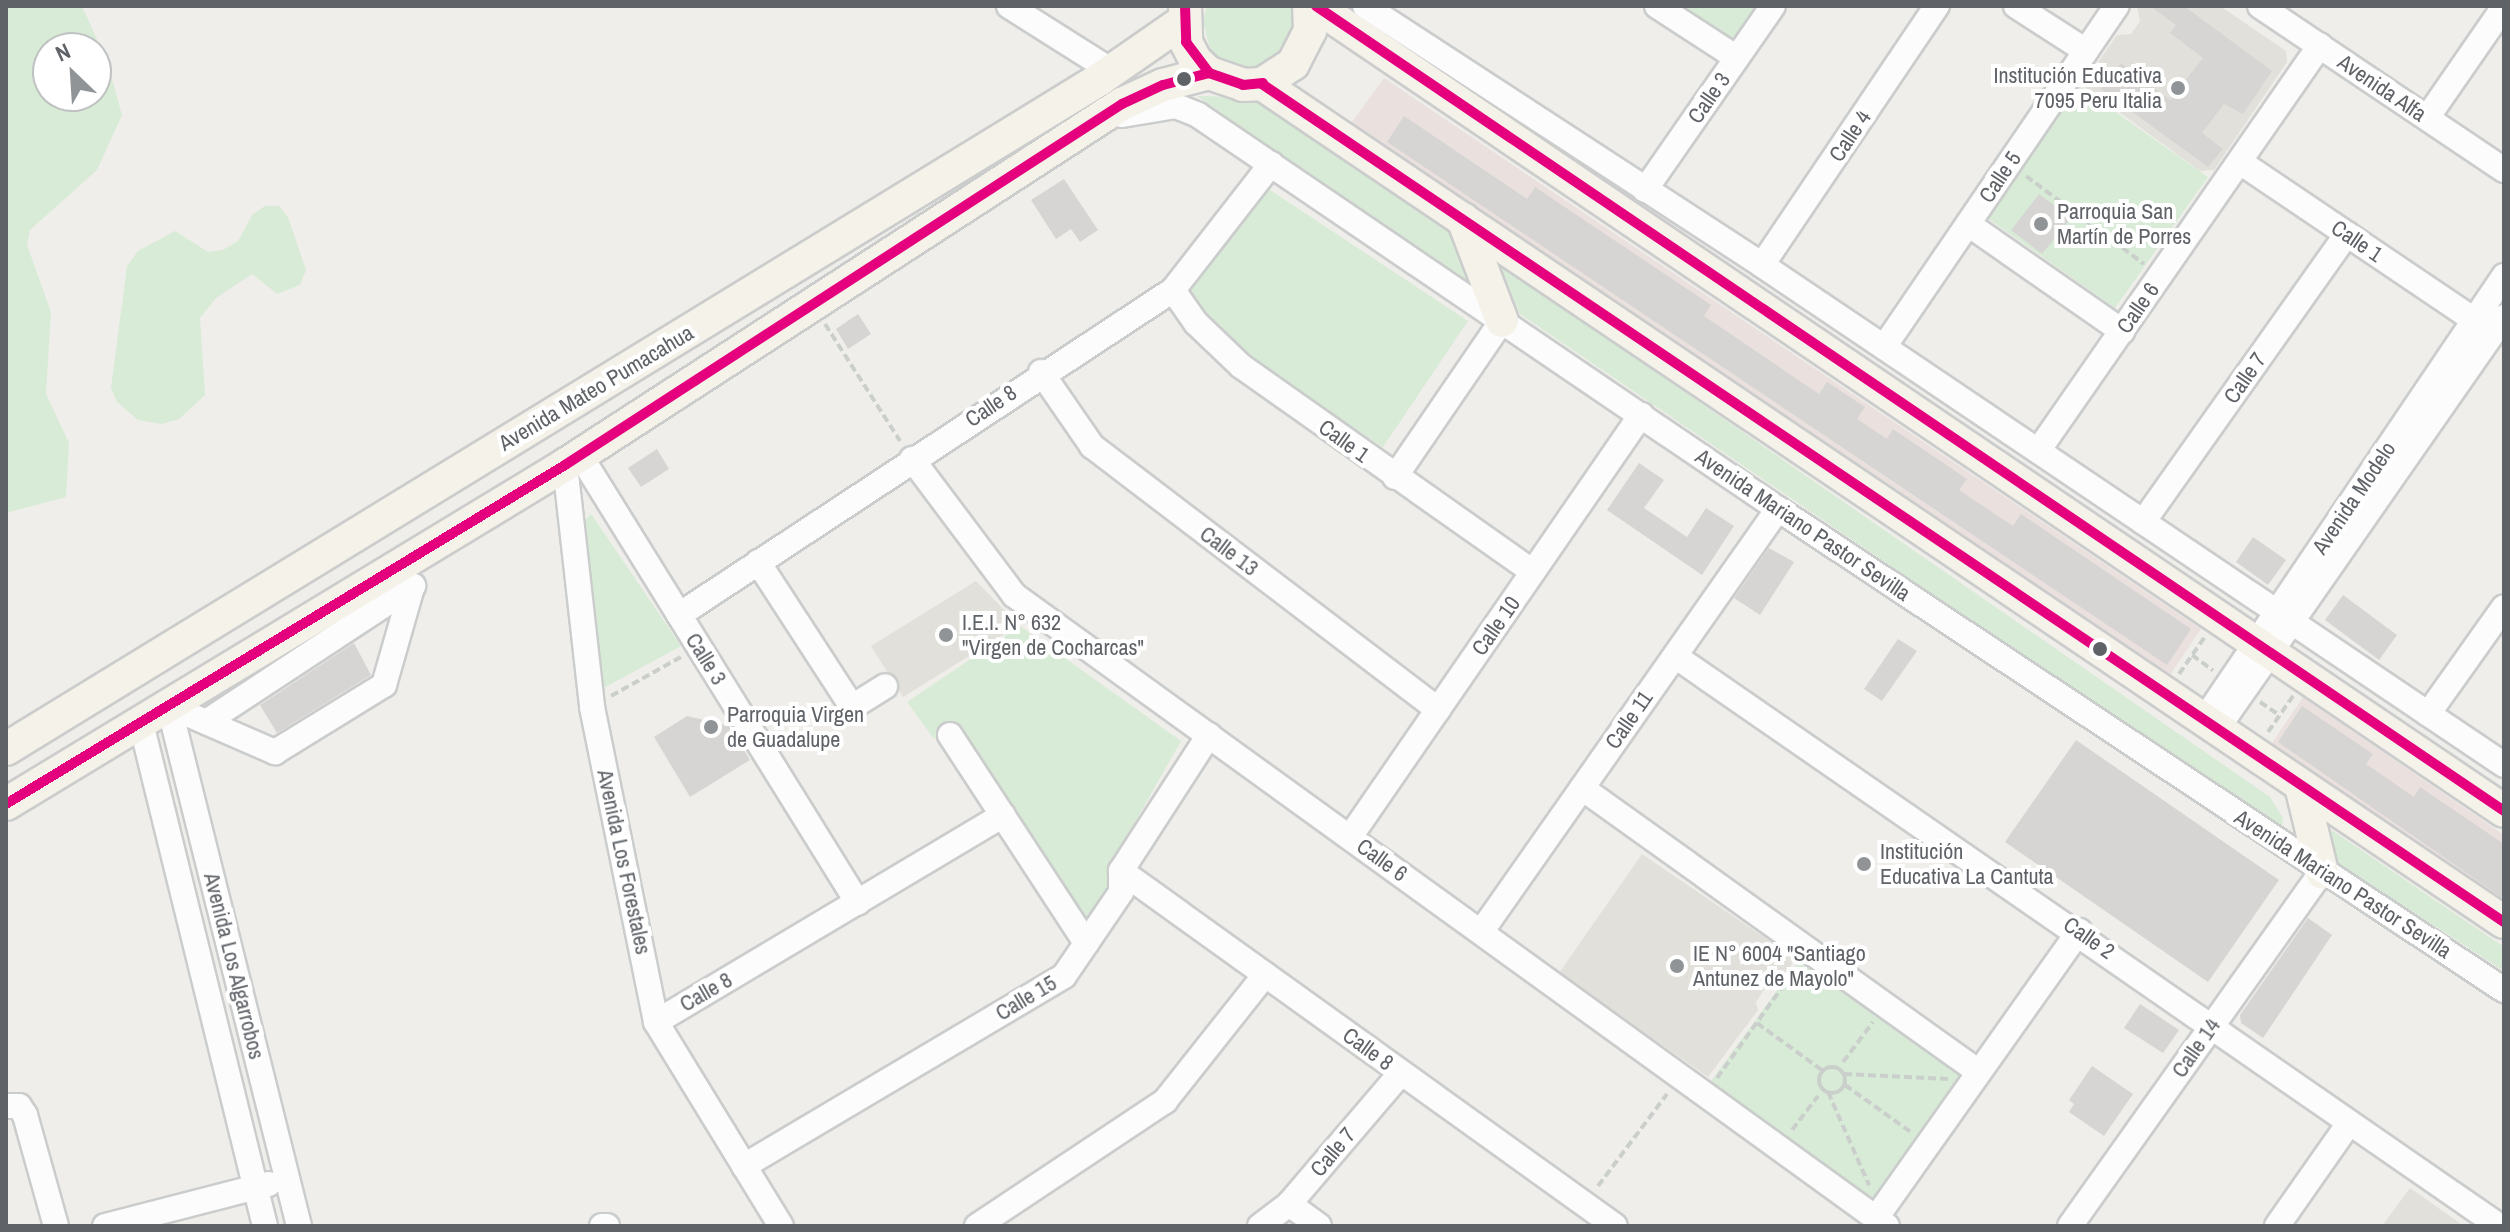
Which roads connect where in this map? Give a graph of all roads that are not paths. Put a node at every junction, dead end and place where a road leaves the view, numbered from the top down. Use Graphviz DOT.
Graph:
graph roads {
  1 [pos="1009,6"];
  2 [pos="1309,6"];
  3 [pos="1316,6"];
  4 [pos="1365,6"];
  5 [pos="1657,6"];
  6 [pos="1773,6"];
  7 [pos="1937,6"];
  8 [pos="2016,6"];
  9 [pos="2117,6"];
  10 [pos="2260,6"];
  11 [pos="2504,7"];
  12 [pos="1184,14"];
  13 [pos="2320,46"];
  14 [pos="2086,51"];
  15 [pos="1737,58"];
  16 [pos="1112,71"];
  17 [pos="1209,73"];
  18 [pos="1262,84"];
  19 [pos="2427,118"];
  20 [pos="1092,123"];
  21 [pos="2240,162"];
  22 [pos="1271,164"];
  23 [pos="2504,170"];
  24 [pos="1645,190"];
  25 [pos="1463,219"];
  26 [pos="1968,224"];
  27 [pos="2347,234"];
  28 [pos="1762,265"];
  29 [pos="2504,276"];
  30 [pos="1173,290"];
  31 [pos="2474,320"];
  32 [pos="1502,321"];
  33 [pos="2503,322"];
  34 [pos="2122,331"];
  35 [pos="1884,347"];
  36 [pos="1041,372"];
  37 [pos="1641,415"];
  38 [pos="2038,451"];
  39 [pos="912,459"];
  40 [pos="572,460"];
  41 [pos="1395,477"];
  42 [pos="1778,509"];
  43 [pos="2143,522"];
  44 [pos="427,548"];
  45 [pos="758,562"];
  46 [pos="1533,572"];
  47 [pos="411,591"];
  48 [pos="2504,607"];
  49 [pos="679,615"];
  50 [pos="2284,617"];
  51 [pos="2263,648"];
  52 [pos="1675,656"];
  53 [pos="885,686"];
  54 [pos="169,706"];
  55 [pos="1438,710"];
  56 [pos="2428,714"];
  57 [pos="206,722"];
  58 [pos="141,723"];
  59 [pos="2211,724"];
  60 [pos="950,735"];
  61 [pos="1209,735"];
  62 [pos="6,749"];
  63 [pos="2504,765"];
  64 [pos="2301,786"];
  65 [pos="1582,788"];
  66 [pos="6,804"];
  67 [pos="2504,811"];
  68 [pos="1003,815"];
  69 [pos="1350,837"];
  70 [pos="1121,871"];
  71 [pos="2322,872"];
  72 [pos="858,903"];
  73 [pos="2504,922"];
  74 [pos="2079,931"];
  75 [pos="1481,932"];
  76 [pos="1086,943"];
  77 [pos="1265,975"];
  78 [pos="2504,990"];
  79 [pos="656,1022"];
  80 [pos="2213,1025"];
  81 [pos="1401,1073"];
  82 [pos="1969,1076"];
  83 [pos="6,1106"];
  84 [pos="2349,1123"];
  85 [pos="744,1166"];
  86 [pos="287,1180"];
  87 [pos="255,1188"];
  88 [pos="1289,1204"];
  89 [pos="1882,1222"];
  90 [pos="56,1226"];
  91 [pos="105,1226"];
  92 [pos="265,1226"];
  93 [pos="299,1226"];
  94 [pos="781,1226"];
  95 [pos="977,1226"];
  96 [pos="1260,1226"];
  97 [pos="1319,1226"];
  98 [pos="1615,1226"];
  99 [pos="2070,1226"];
  100 [pos="2277,1226"];
  101 [pos="2499,1226"];
  1 -- 16 [label="street"];
  2 -- 18 [label="main road"];
  3 -- 51 [label="main road"];
  4 -- 24 [label="street"];
  5 -- 15 [label="street"];
  6 -- 15 [label="street, Calle 3"];
  7 -- 28 [label="street, Calle 4"];
  8 -- 14 [label="street"];
  9 -- 14 [label="street, Calle 5"];
  10 -- 13 [label="street, Avenida Alfa"];
  11 -- 19 [label="street"];
  12 -- 16 [label="main road, Avenida Mateo Pumacahua"];
  12 -- 17 [label="main road"];
  13 -- 19 [label="street, Avenida Alfa"];
  13 -- 21 [label="street, Calle 6"];
  14 -- 26 [label="street, Calle 5"];
  15 -- 24 [label="street, Calle 3"];
  16 -- 62 [label="main road, Avenida Mateo Pumacahua"];
  17 -- 18 [label="main road"];
  17 -- 20 [label="main road, Avenida Mateo Pumacahua"];
  18 -- 25 [label="main road"];
  19 -- 23 [label="street, Avenida Alfa"];
  20 -- 22 [label="street, Avenida Mariano Pastor Sevilla"];
  20 -- 40 [label="main road, Avenida Mateo Pumacahua"];
  21 -- 27 [label="street, Calle 1"];
  21 -- 34 [label="street, Calle 6"];
  22 -- 30 [label="street, Calle 8"];
  22 -- 32 [label="street, Avenida Mariano Pastor Sevilla"];
  24 -- 28 [label="street"];
  25 -- 32 [label="main road"];
  25 -- 59 [label="main road"];
  26 -- 34 [label="street"];
  26 -- 35 [label="street, Calle 5"];
  27 -- 31 [label="street, Calle 1"];
  27 -- 43 [label="street, Calle 7"];
  28 -- 35 [label="street"];
  29 -- 31 [label="street, Avenida Modelo"];
  30 -- 36 [label="street, Calle 8"];
  30 -- 41 [label="street, Calle 1"];
  31 -- 50 [label="street, Avenida Modelo"];
  32 -- 37 [label="street, Avenida Mariano Pastor Sevilla"];
  32 -- 41 [label="street"];
  33 -- 50 [label="street, Avenida Modelo"];
  34 -- 38 [label="street, Calle 6"];
  35 -- 38 [label="street"];
  36 -- 39 [label="street, Calle 8"];
  36 -- 55 [label="street, Calle 13"];
  37 -- 42 [label="street, Avenida Mariano Pastor Sevilla"];
  37 -- 46 [label="street, Calle 10"];
  38 -- 43 [label="street"];
  39 -- 45 [label="street, Calle 8"];
  39 -- 61 [label="street, Calle 6"];
  40 -- 44 [label="main road, Avenida Mateo Pumacahua"];
  40 -- 49 [label="street, Calle 3"];
  40 -- 79 [label="street, Avenida Los Forestales"];
  41 -- 46 [label="street, Calle 1"];
  42 -- 52 [label="street, Calle 11"];
  42 -- 71 [label="street, Avenida Mariano Pastor Sevilla"];
  43 -- 50 [label="street"];
  44 -- 47 [label="street"];
  44 -- 54 [label="main road, Avenida Mateo Pumacahua"];
  45 -- 49 [label="street, Calle 8"];
  45 -- 53 [label="street"];
  46 -- 55 [label="street, Calle 10"];
  47 -- 57 [label="street"];
  47 -- 57 [label="street"];
  48 -- 56 [label="street"];
  49 -- 72 [label="street, Calle 3"];
  50 -- 51 [label="street, Avenida Modelo"];
  50 -- 56 [label="street"];
  51 -- 59 [label="street, Avenida Modelo"];
  51 -- 67 [label="main road"];
  52 -- 65 [label="street, Calle 11"];
  52 -- 74 [label="street, Calle 2"];
  54 -- 57 [label="street"];
  54 -- 58 [label="main road, Avenida Mateo Pumacahua"];
  54 -- 86 [label="street, Avenida Los Algarrobos"];
  55 -- 69 [label="street, Calle 10"];
  56 -- 63 [label="street"];
  58 -- 66 [label="main road, Avenida Mateo Pumacahua"];
  58 -- 87 [label="street, Avenida Los Algarrobos"];
  59 -- 64 [label="main road"];
  60 -- 68 [label="street"];
  61 -- 69 [label="street, Calle 6"];
  61 -- 70 [label="street, Calle 15"];
  64 -- 71 [label="main road"];
  64 -- 73 [label="main road"];
  65 -- 75 [label="street, Calle 11"];
  65 -- 82 [label="street"];
  68 -- 72 [label="street, Calle 8"];
  68 -- 76 [label="street"];
  69 -- 75 [label="street, Calle 6"];
  70 -- 76 [label="street, Calle 15"];
  70 -- 77 [label="street, Calle 8"];
  71 -- 78 [label="street, Avenida Mariano Pastor Sevilla"];
  71 -- 80 [label="street, Calle 14"];
  72 -- 79 [label="street, Calle 8"];
  74 -- 80 [label="street, Calle 2"];
  74 -- 82 [label="street"];
  75 -- 89 [label="street, Calle 6"];
  76 -- 85 [label="street, Calle 15"];
  77 -- 81 [label="street, Calle 8"];
  77 -- 95 [label="street"];
  79 -- 85 [label="street, Avenida Los Forestales"];
  80 -- 84 [label="street, Calle 2"];
  80 -- 99 [label="street, Calle 14"];
  81 -- 88 [label="street, Calle 7"];
  81 -- 98 [label="street, Calle 8"];
  82 -- 89 [label="street"];
  83 -- 90 [label="street"];
  84 -- 100 [label="street"];
  84 -- 101 [label="street, Calle 2"];
  85 -- 94 [label="street, Avenida Los Forestales"];
  86 -- 87 [label="street"];
  86 -- 93 [label="street, Avenida Los Algarrobos"];
  87 -- 91 [label="street"];
  87 -- 92 [label="street, Avenida Los Algarrobos"];
  88 -- 96 [label="street, Calle 7"];
  88 -- 97 [label="street"];
}
